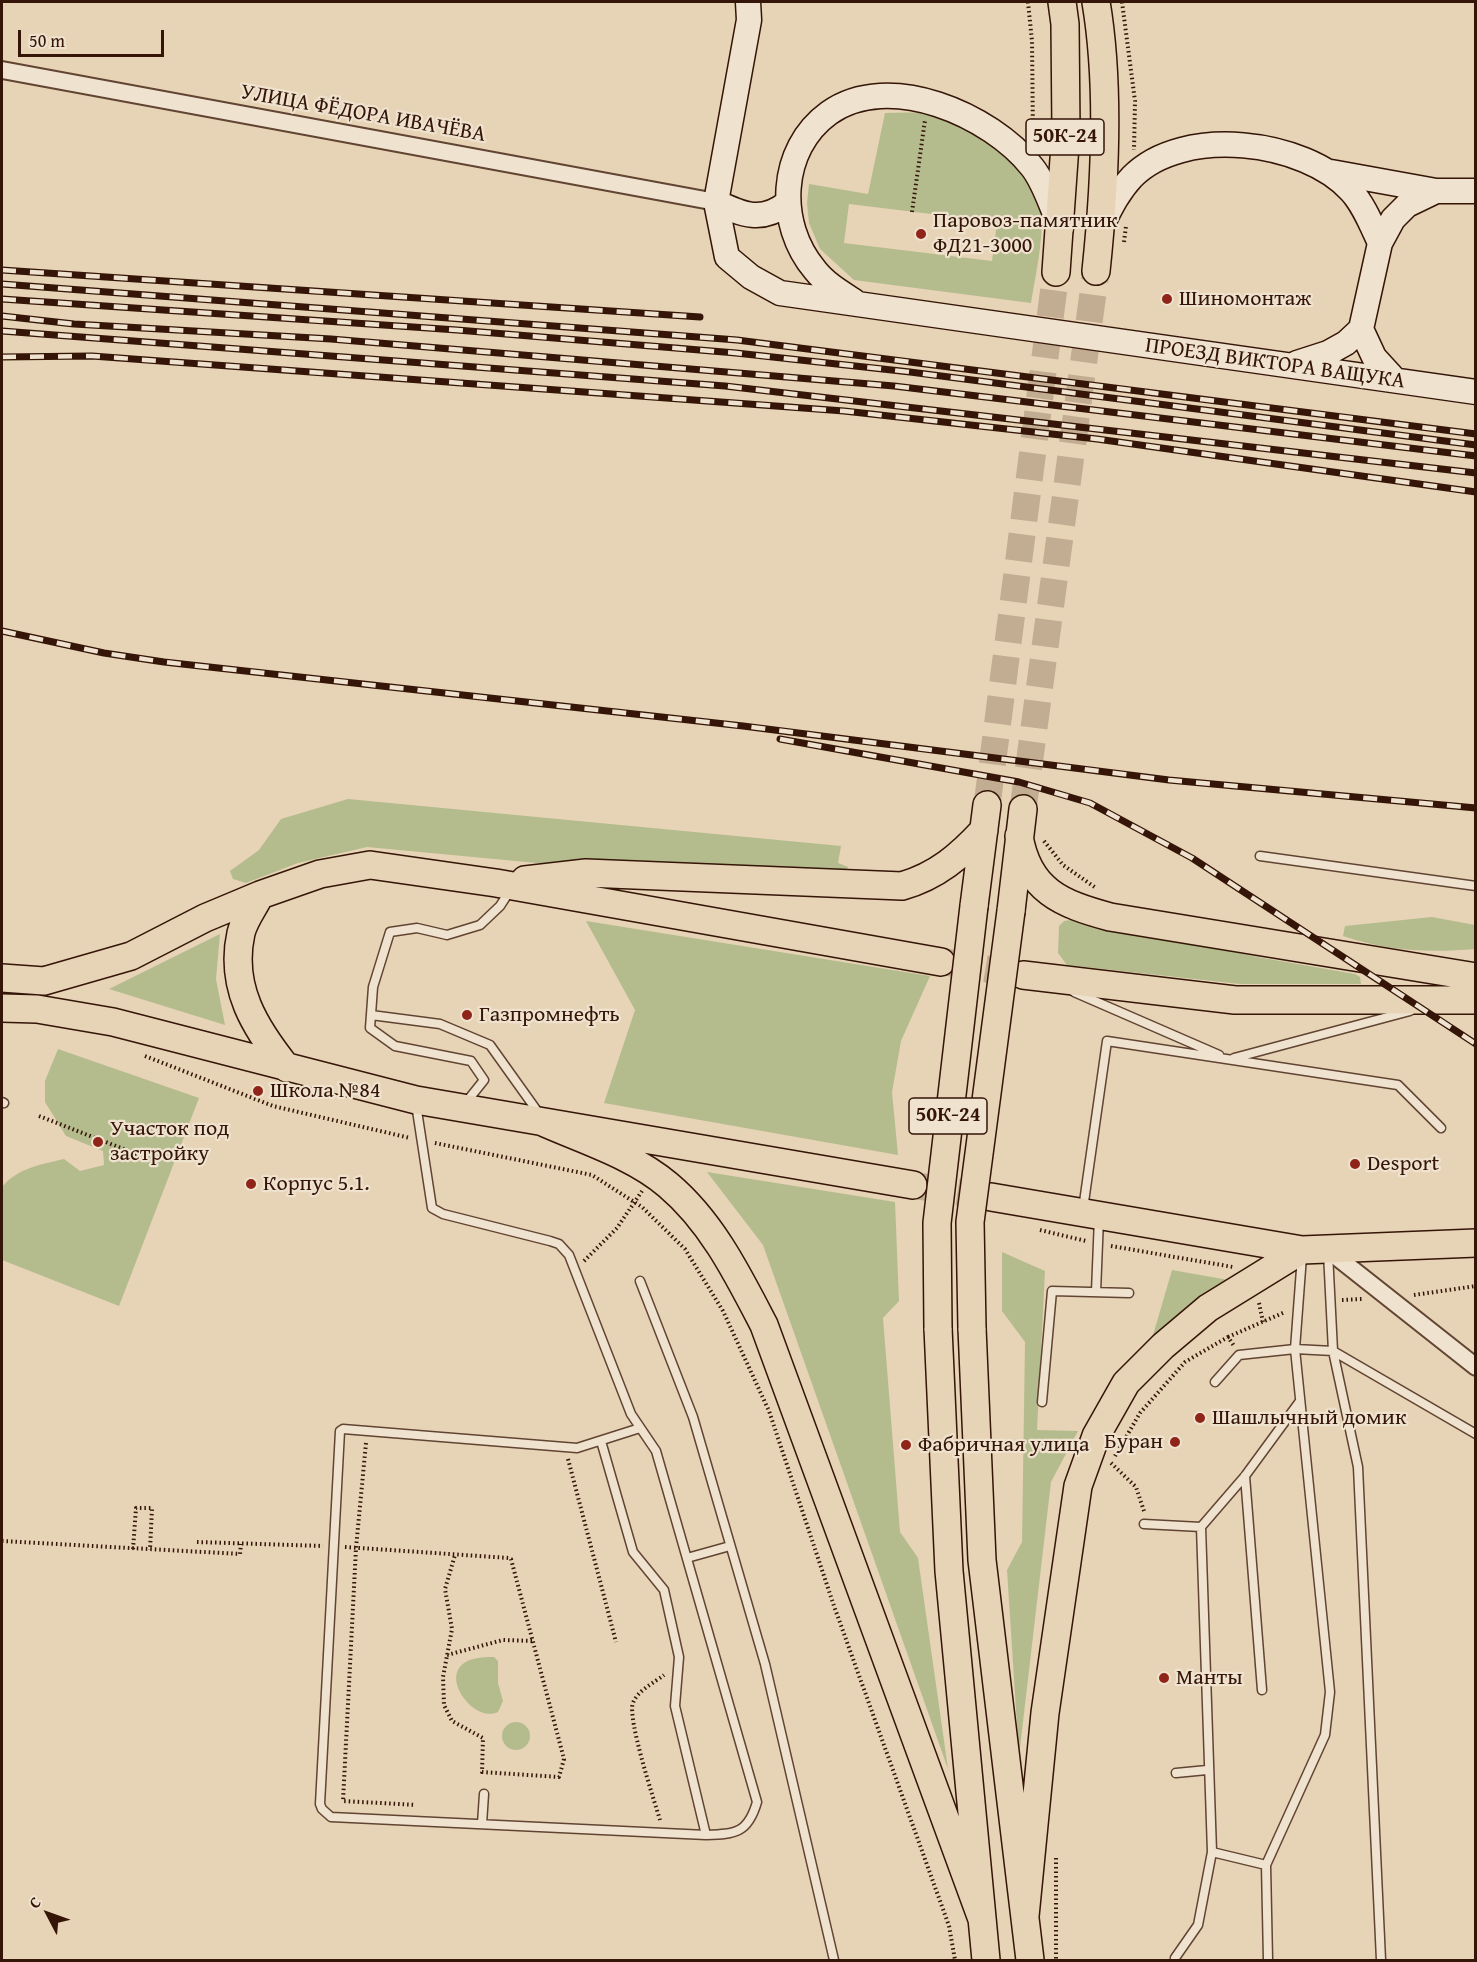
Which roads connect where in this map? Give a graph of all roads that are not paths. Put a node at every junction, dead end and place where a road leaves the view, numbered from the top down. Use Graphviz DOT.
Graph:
graph roads {
  1 [pos="748,2"];
  2 [pos="1062,2"];
  3 [pos="1096,2"];
  4 [pos="2,70"];
  5 [pos="1329,171"];
  6 [pos="1436,191"];
  7 [pos="1476,191"];
  8 [pos="716,202"];
  9 [pos="788,203"];
  10 [pos="1100,228"];
  11 [pos="1061,229"];
  12 [pos="1380,243"];
  13 [pos="1096,271"];
  14 [pos="1056,273"];
  15 [pos="861,306"];
  16 [pos="1361,329"];
  17 [pos="1289,365"];
  18 [pos="1395,380"];
  19 [pos="1476,392"];
  20 [pos="1023,809"];
  21 [pos="1019,836"];
  22 [pos="1260,856"];
  23 [pos="504,885"];
  24 [pos="1476,886"];
  25 [pos="260,895"];
  26 [pos="941,962"];
  27 [pos="1032,976"];
  28 [pos="1476,977"];
  29 [pos="2,978"];
  30 [pos="1463,1000"];
  31 [pos="2,1008"];
  32 [pos="371,1015"];
  33 [pos="1229,1060"];
  34 [pos="287,1068"];
  35 [pos="416,1100"];
  36 [pos="461,1108"];
  37 [pos="545,1123"];
  38 [pos="1441,1128"];
  39 [pos="913,1185"];
  40 [pos="991,1197"];
  41 [pos="1091,1214"];
  42 [pos="1476,1243"];
  43 [pos="1315,1250"];
  44 [pos="640,1281"];
  45 [pos="1096,1292"];
  46 [pos="1129,1293"];
  47 [pos="1295,1349"];
  48 [pos="1333,1351"];
  49 [pos="1476,1366"];
  50 [pos="1215,1382"];
  51 [pos="1300,1401"];
  52 [pos="1042,1402"];
  53 [pos="640,1428"];
  54 [pos="1476,1434"];
  55 [pos="601,1441"];
  56 [pos="1245,1476"];
  57 [pos="1143,1524"];
  58 [pos="1201,1527"];
  59 [pos="730,1546"];
  60 [pos="687,1558"];
  61 [pos="1262,1690"];
  62 [pos="1207,1770"];
  63 [pos="1176,1773"];
  64 [pos="484,1794"];
  65 [pos="482,1824"];
  66 [pos="706,1835"];
  67 [pos="1212,1852"];
  68 [pos="1266,1865"];
  69 [pos="1024,1916"];
  70 [pos="982,1919"];
  71 [pos="1175,1958"];
  72 [pos="834,1960"];
  73 [pos="986,1960"];
  74 [pos="1030,1960"];
  75 [pos="1268,1960"];
  76 [pos="1381,1960"];
  1 -- 8 [label="street"];
  2 -- 11 [label="main road, 50К-24"];
  3 -- 10 [label="main road, 50К-24"];
  4 -- 8 [label="street, УЛИЦА ФЁДОРА ИВАЧЁВА"];
  5 -- 6 [label="street"];
  5 -- 10 [label="street"];
  5 -- 12 [label="street"];
  6 -- 7 [label="street"];
  6 -- 12 [label="street"];
  8 -- 9 [label="street"];
  8 -- 15 [label="street, ПРОЕЗД ВИКТОРА ВАЩУКА"];
  9 -- 11 [label="street"];
  9 -- 15 [label="street"];
  10 -- 13 [label="main road, 50К-24"];
  11 -- 14 [label="main road, 50К-24"];
  12 -- 16 [label="street"];
  15 -- 17 [label="street, ПРОЕЗД ВИКТОРА ВАЩУКА"];
  16 -- 17 [label="street"];
  16 -- 18 [label="street"];
  17 -- 18 [label="street, ПРОЕЗД ВИКТОРА ВАЩУКА"];
  18 -- 19 [label="street, ПРОЕЗД ВИКТОРА ВАЩУКА"];
  20 -- 21 [label="main road"];
  21 -- 28 [label="main road"];
  21 -- 69 [label="main road, 50К-24, bridge"];
  22 -- 24 [label="lane"];
  23 -- 25 [label="main road"];
  23 -- 26 [label="main road"];
  23 -- 32 [label="lane"];
  23 -- 70 [label="main road, 50К-24, bridge"];
  25 -- 29 [label="main road"];
  25 -- 34 [label="main road"];
  27 -- 30 [label="main road"];
  27 -- 33 [label="lane"];
  30 -- 33 [label="lane"];
  31 -- 34 [label="main road"];
  32 -- 36 [label="lane"];
  32 -- 37 [label="lane"];
  33 -- 38 [label="lane"];
  33 -- 41 [label="lane"];
  34 -- 35 [label="main road"];
  35 -- 36 [label="main road"];
  35 -- 53 [label="lane"];
  36 -- 37 [label="main road"];
  37 -- 39 [label="main road"];
  37 -- 70 [label="main road"];
  40 -- 41 [label="main road"];
  41 -- 43 [label="main road"];
  41 -- 45 [label="lane"];
  42 -- 43 [label="main road"];
  43 -- 47 [label="lane"];
  43 -- 48 [label="lane"];
  43 -- 49 [label="street"];
  43 -- 69 [label="main road"];
  44 -- 59 [label="lane"];
  45 -- 46 [label="lane"];
  45 -- 52 [label="lane"];
  47 -- 48 [label="lane"];
  47 -- 50 [label="lane"];
  47 -- 51 [label="lane"];
  48 -- 54 [label="lane"];
  48 -- 76 [label="lane"];
  51 -- 56 [label="lane"];
  51 -- 68 [label="lane"];
  53 -- 55 [label="lane"];
  53 -- 60 [label="lane"];
  55 -- 65 [label="lane"];
  55 -- 66 [label="lane"];
  56 -- 58 [label="lane"];
  56 -- 61 [label="lane"];
  57 -- 58 [label="lane"];
  58 -- 62 [label="lane"];
  59 -- 60 [label="lane"];
  59 -- 72 [label="lane"];
  60 -- 66 [label="lane"];
  62 -- 63 [label="lane"];
  62 -- 67 [label="lane"];
  64 -- 65 [label="lane"];
  65 -- 66 [label="lane"];
  67 -- 68 [label="lane"];
  67 -- 71 [label="lane"];
  68 -- 75 [label="lane"];
  69 -- 74 [label="main road"];
  70 -- 73 [label="main road"];
}
